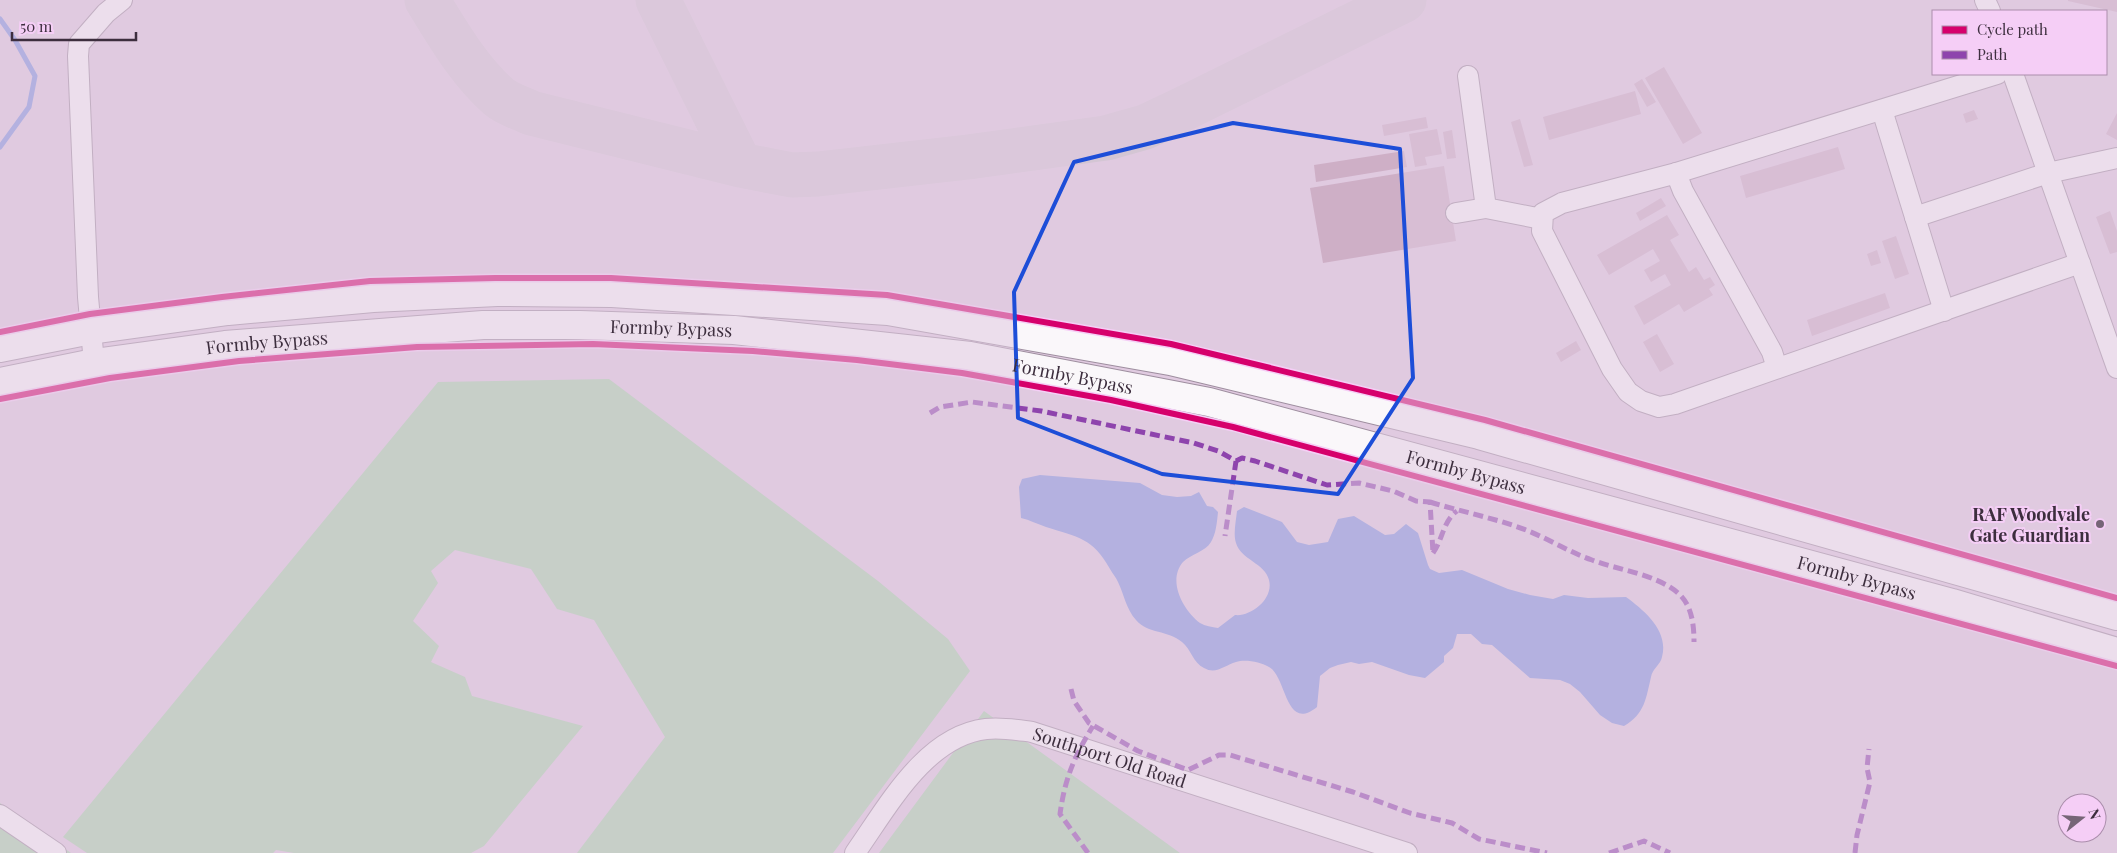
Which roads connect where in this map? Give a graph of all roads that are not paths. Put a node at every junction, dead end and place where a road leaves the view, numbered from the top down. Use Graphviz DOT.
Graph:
graph roads {
  1 [pos="122,0"];
  2 [pos="1994,75"];
  3 [pos="2013,75"];
  4 [pos="1468,76"];
  5 [pos="1882,110"];
  6 [pos="2117,158"];
  7 [pos="1676,173"];
  8 [pos="2048,173"];
  9 [pos="1486,208"];
  10 [pos="1456,213"];
  11 [pos="1915,217"];
  12 [pos="1542,219"];
  13 [pos="2080,263"];
  14 [pos="1944,311"];
  15 [pos="91,330"];
  16 [pos="0,348"];
  17 [pos="94,364"];
  18 [pos="1778,368"];
  19 [pos="2117,368"];
  20 [pos="0,382"];
  21 [pos="2117,616"];
  22 [pos="2117,652"];
  23 [pos="0,815"];
  24 [pos="56,853"];
  25 [pos="855,853"];
  26 [pos="1408,853"];
  1 -- 15 [label="street"];
  2 -- 5 [label="street"];
  3 -- 8 [label="street"];
  4 -- 9 [label="street"];
  5 -- 7 [label="street"];
  5 -- 11 [label="street"];
  6 -- 8 [label="street"];
  7 -- 12 [label="street"];
  7 -- 18 [label="street"];
  8 -- 11 [label="street"];
  8 -- 13 [label="street"];
  9 -- 10 [label="street"];
  9 -- 12 [label="street"];
  11 -- 14 [label="street"];
  12 -- 18 [label="street"];
  13 -- 14 [label="street"];
  13 -- 19 [label="street"];
  14 -- 18 [label="street"];
  15 -- 16 [label="highway, Formby Bypass"];
  15 -- 17 [label="street"];
  15 -- 21 [label="highway, Formby Bypass"];
  17 -- 20 [label="highway, Formby Bypass"];
  17 -- 22 [label="highway, Formby Bypass"];
  23 -- 24 [label="street"];
  25 -- 26 [label="street, Southport Old Road"];
}
